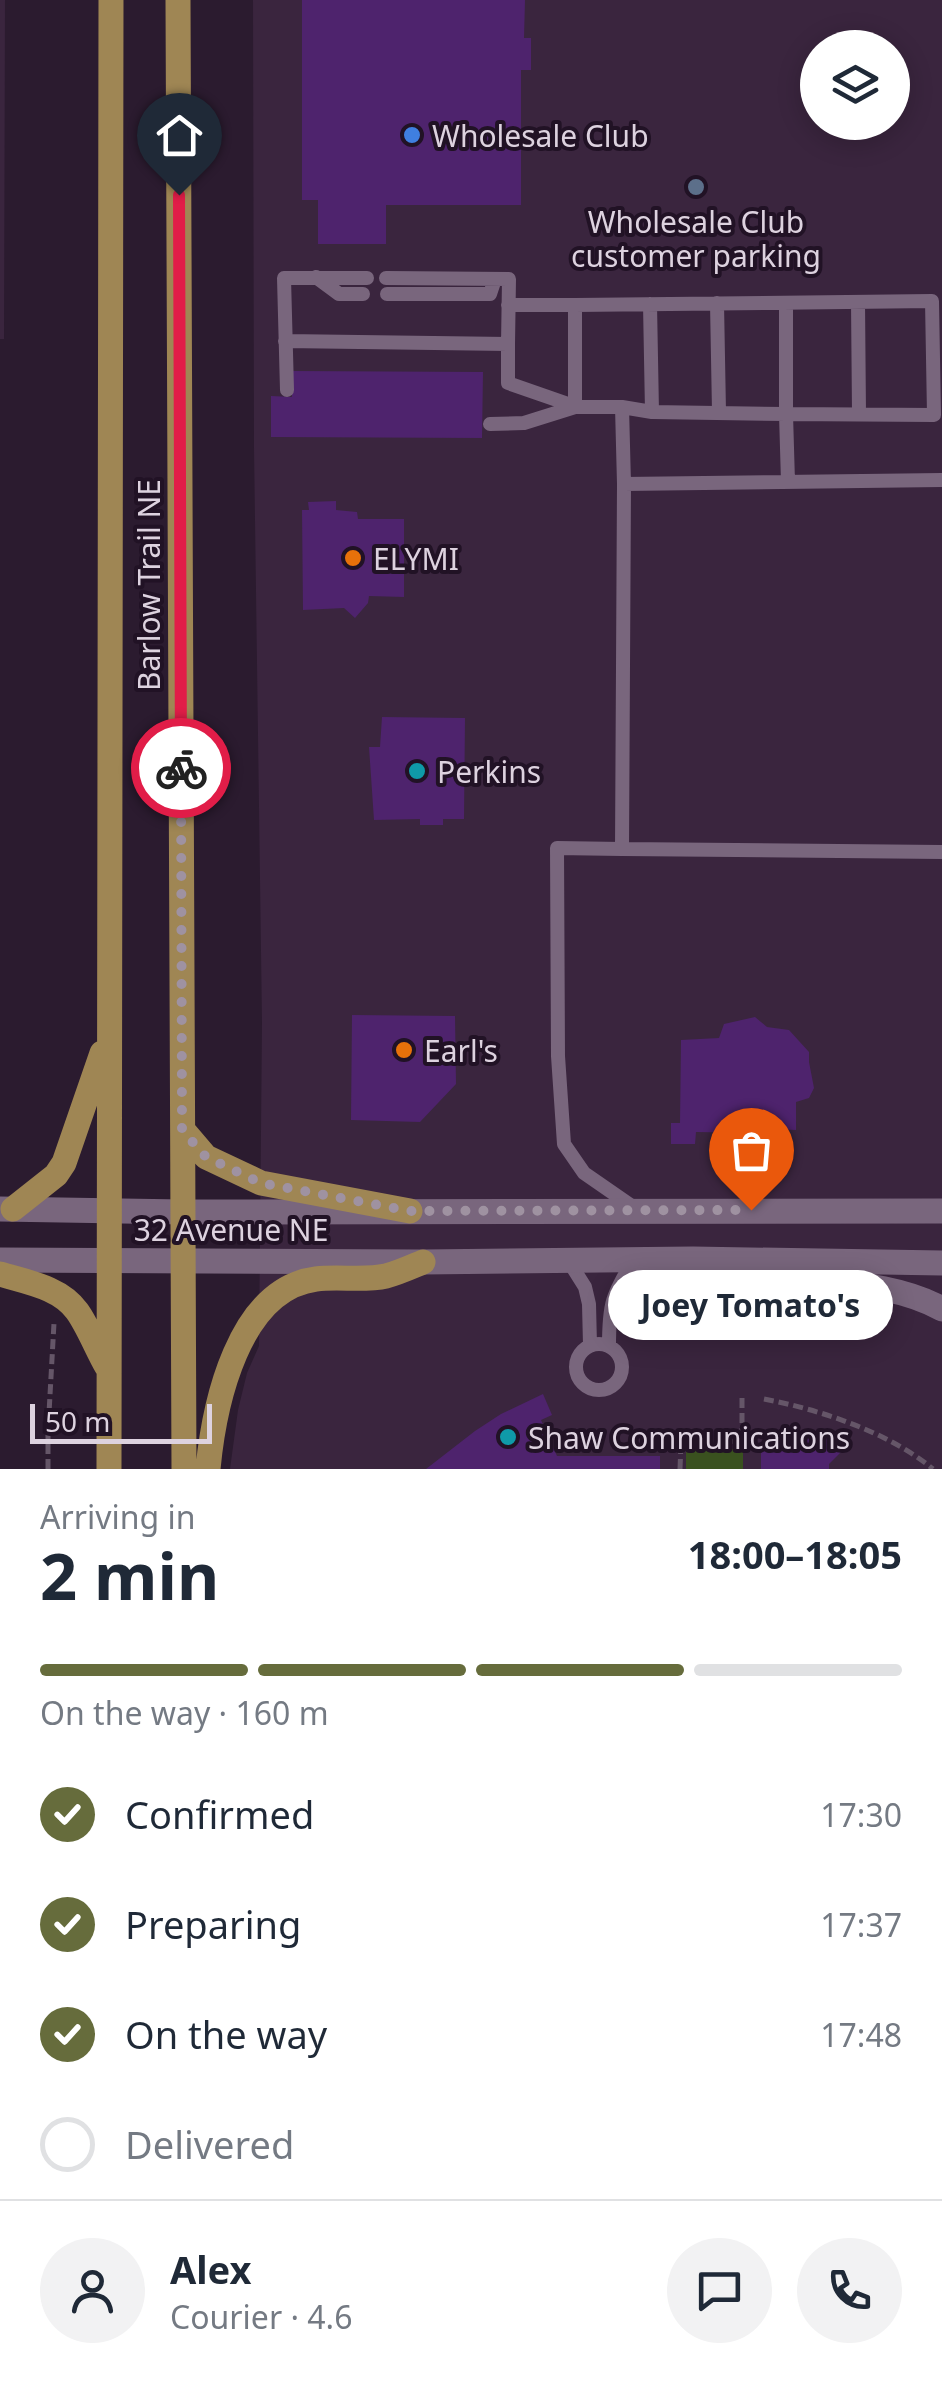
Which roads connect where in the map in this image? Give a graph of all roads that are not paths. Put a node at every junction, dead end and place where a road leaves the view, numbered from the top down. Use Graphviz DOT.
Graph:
graph roads {
  1 [pos="111,0"];
  2 [pos="178,0"];
  3 [pos="316,277"];
  4 [pos="367,278"];
  5 [pos="386,278"];
  6 [pos="495,279"];
  7 [pos="363,294"];
  8 [pos="387,294"];
  9 [pos="786,302"];
  10 [pos="858,302"];
  11 [pos="650,304"];
  12 [pos="717,304"];
  13 [pos="508,305"];
  14 [pos="575,305"];
  15 [pos="285,341"];
  16 [pos="508,344"];
  17 [pos="287,390"];
  18 [pos="575,406"];
  19 [pos="622,407"];
  20 [pos="652,412"];
  21 [pos="718,412"];
  22 [pos="786,414"];
  23 [pos="859,414"];
  24 [pos="490,424"];
  25 [pos="942,480"];
  26 [pos="788,482"];
  27 [pos="624,484"];
  28 [pos="622,850"];
  29 [pos="942,852"];
  30 [pos="109,1034"];
  31 [pos="182,1130"];
  32 [pos="6,1210"];
  33 [pos="636,1210"];
  34 [pos="109,1211"];
  35 [pos="410,1211"];
  36 [pos="942,1211"];
  37 [pos="183,1212"];
  38 [pos="568,1259"];
  39 [pos="634,1259"];
  40 [pos="693,1259"];
  41 [pos="0,1260"];
  42 [pos="109,1260"];
  43 [pos="183,1261"];
  44 [pos="423,1262"];
  45 [pos="942,1263"];
  46 [pos="0,1274"];
  47 [pos="942,1310"];
  48 [pos="590,1345"];
  49 [pos="609,1346"];
  50 [pos="109,1371"];
  51 [pos="109,1469"];
  52 [pos="184,1469"];
  53 [pos="208,1469"];
  1 -- 30 [label="main road, Barlow Trail NE"];
  2 -- 31 [label="main road, Barlow Trail NE"];
  3 -- 4 [label="lane"];
  3 -- 7 [label="lane"];
  3 -- 15 [label="lane"];
  5 -- 6 [label="lane"];
  6 -- 8 [label="lane"];
  6 -- 13 [label="lane"];
  9 -- 10 [label="lane"];
  9 -- 12 [label="lane"];
  9 -- 22 [label="lane"];
  10 -- 23 [label="lane"];
  10 -- 23 [label="lane"];
  11 -- 12 [label="lane"];
  11 -- 14 [label="lane"];
  11 -- 20 [label="lane"];
  12 -- 21 [label="lane"];
  13 -- 14 [label="lane"];
  13 -- 16 [label="lane"];
  14 -- 18 [label="lane"];
  15 -- 16 [label="lane"];
  15 -- 17 [label="lane"];
  16 -- 18 [label="lane"];
  18 -- 19 [label="lane"];
  18 -- 24 [label="lane"];
  19 -- 20 [label="lane"];
  19 -- 27 [label="lane"];
  20 -- 21 [label="lane"];
  21 -- 22 [label="lane"];
  22 -- 23 [label="lane"];
  22 -- 26 [label="lane"];
  25 -- 26 [label="lane"];
  26 -- 27 [label="lane"];
  27 -- 28 [label="lane"];
  28 -- 29 [label="lane"];
  28 -- 33 [label="lane"];
  30 -- 32 [label="main road"];
  30 -- 34 [label="main road, Barlow Trail NE"];
  31 -- 35 [label="main road"];
  31 -- 37 [label="main road, Barlow Trail NE"];
  32 -- 34 [label="main road, 32 Avenue NE"];
  33 -- 35 [label="main road, 32 Avenue NE"];
  33 -- 36 [label="main road, 32 Avenue NE"];
  34 -- 37 [label="main road, 32 Avenue NE"];
  34 -- 42 [label="main road, Barlow Trail NE"];
  35 -- 37 [label="main road, 32 Avenue NE"];
  37 -- 43 [label="main road, Barlow Trail NE"];
  38 -- 39 [label="main road, 32 Avenue NE"];
  38 -- 44 [label="main road, 32 Avenue NE"];
  38 -- 48 [label="lane"];
  39 -- 40 [label="main road, 32 Avenue NE"];
  39 -- 49 [label="lane"];
  40 -- 45 [label="main road, 32 Avenue NE"];
  40 -- 47 [label="main road"];
  41 -- 42 [label="main road, 32 Avenue NE"];
  42 -- 43 [label="main road, 32 Avenue NE"];
  42 -- 50 [label="main road, Barlow Trail NE"];
  43 -- 44 [label="main road, 32 Avenue NE"];
  43 -- 52 [label="main road, Barlow Trail NE"];
  44 -- 53 [label="main road"];
  46 -- 50 [label="main road"];
  48 -- 49 [label="lane"];
  48 -- 49 [label="lane"];
  50 -- 51 [label="main road, Barlow Trail NE"];
}
